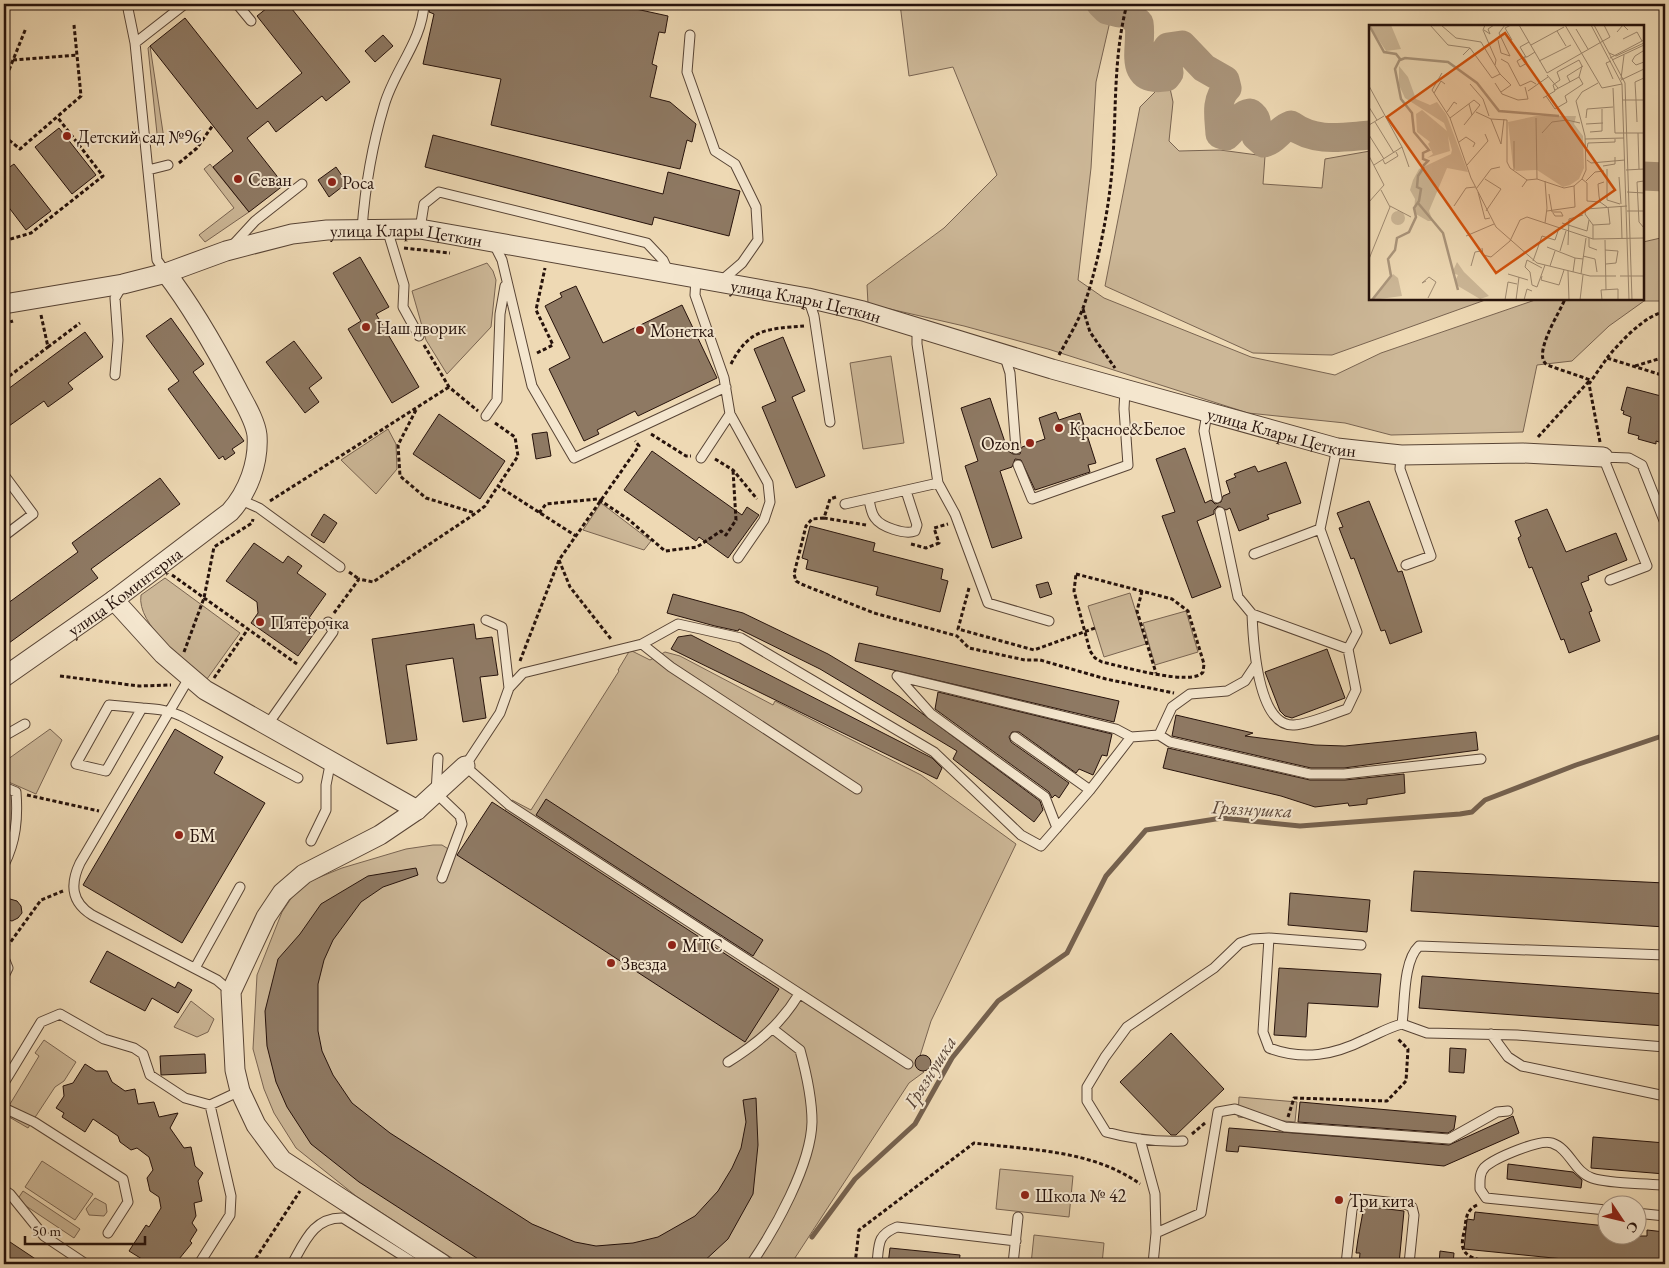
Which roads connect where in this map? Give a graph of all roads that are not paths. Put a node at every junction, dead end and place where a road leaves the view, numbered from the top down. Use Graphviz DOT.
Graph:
graph roads {
  1 [pos="127,4"];
  2 [pos="185,4"];
  3 [pos="237,4"];
  4 [pos="424,4"];
  5 [pos="250,20"];
  6 [pos="690,35"];
  7 [pos="134,43"];
  8 [pos="172,165"];
  9 [pos="148,170"];
  10 [pos="302,184"];
  11 [pos="362,229"];
  12 [pos="387,229"];
  13 [pos="420,229"];
  14 [pos="493,242"];
  15 [pos="226,251"];
  16 [pos="166,273"];
  17 [pos="669,273"];
  18 [pos="696,278"];
  19 [pos="719,282"];
  20 [pos="506,283"];
  21 [pos="123,284"];
  22 [pos="808,298"];
  23 [pos="4,304"];
  24 [pos="917,327"];
  25 [pos="419,336"];
  26 [pos="1004,354"];
  27 [pos="115,375"];
  28 [pos="725,382"];
  29 [pos="1126,390"];
  30 [pos="1207,413"];
  31 [pos="730,414"];
  32 [pos="486,416"];
  33 [pos="830,422"];
  34 [pos="1337,448"];
  35 [pos="1016,449"];
  36 [pos="1401,454"];
  37 [pos="1603,457"];
  38 [pos="701,458"];
  39 [pos="1018,465"];
  40 [pos="4,475"];
  41 [pos="938,483"];
  42 [pos="906,491"];
  43 [pos="1217,498"];
  44 [pos="869,499"];
  45 [pos="241,500"];
  46 [pos="845,504"];
  47 [pos="1220,512"];
  48 [pos="1665,523"];
  49 [pos="1320,528"];
  50 [pos="4,536"];
  51 [pos="1254,554"];
  52 [pos="738,558"];
  53 [pos="1406,565"];
  54 [pos="340,567"];
  55 [pos="1610,580"];
  56 [pos="114,600"];
  57 [pos="1252,614"];
  58 [pos="486,620"];
  59 [pos="1049,621"];
  60 [pos="328,622"];
  61 [pos="642,644"];
  62 [pos="1348,649"];
  63 [pos="1255,666"];
  64 [pos="4,677"];
  65 [pos="186,681"];
  66 [pos="509,688"];
  67 [pos="142,708"];
  68 [pos="169,710"];
  69 [pos="24,724"];
  70 [pos="268,724"];
  71 [pos="1159,735"];
  72 [pos="4,736"];
  73 [pos="1131,736"];
  74 [pos="1015,738"];
  75 [pos="438,758"];
  76 [pos="1481,759"];
  77 [pos="331,760"];
  78 [pos="466,766"];
  79 [pos="298,778"];
  80 [pos="4,787"];
  81 [pos="857,789"];
  82 [pos="1090,790"];
  83 [pos="436,793"];
  84 [pos="416,810"];
  85 [pos="1057,828"];
  86 [pos="311,840"];
  87 [pos="4,865"];
  88 [pos="442,878"];
  89 [pos="240,887"];
  90 [pos="1270,938"];
  91 [pos="1361,945"];
  92 [pos="1665,955"];
  93 [pos="4,958"];
  94 [pos="195,968"];
  95 [pos="4,976"];
  96 [pos="231,992"];
  97 [pos="799,994"];
  98 [pos="1399,1025"];
  99 [pos="773,1029"];
  100 [pos="1491,1034"];
  101 [pos="1665,1047"];
  102 [pos="728,1062"];
  103 [pos="908,1064"];
  104 [pos="4,1083"];
  105 [pos="240,1091"];
  106 [pos="1665,1096"];
  107 [pos="210,1104"];
  108 [pos="4,1108"];
  109 [pos="1508,1111"];
  110 [pos="1140,1139"];
  111 [pos="1183,1141"];
  112 [pos="1661,1185"];
  113 [pos="4,1190"];
  114 [pos="1596,1209"];
  115 [pos="1646,1214"];
  116 [pos="1665,1216"];
  117 [pos="1018,1217"];
  118 [pos="108,1233"];
  119 [pos="1156,1233"];
  120 [pos="1016,1241"];
  121 [pos="404,1248"];
  122 [pos="86,1264"];
  123 [pos="199,1264"];
  124 [pos="292,1264"];
  125 [pos="416,1264"];
  126 [pos="442,1264"];
  127 [pos="751,1264"];
  128 [pos="877,1264"];
  129 [pos="1014,1264"];
  130 [pos="1153,1264"];
  131 [pos="1346,1264"];
  132 [pos="1410,1264"];
  1 -- 7 [label="lane"];
  2 -- 7 [label="lane"];
  3 -- 5 [label="lane"];
  4 -- 11 [label="lane"];
  6 -- 19 [label="lane"];
  7 -- 9 [label="lane"];
  8 -- 9 [label="lane"];
  9 -- 16 [label="lane"];
  10 -- 15 [label="lane"];
  11 -- 12 [label="street, улица Клары Цеткин"];
  11 -- 15 [label="street, улица Клары Цеткин"];
  12 -- 13 [label="street, улица Клары Цеткин"];
  12 -- 25 [label="lane"];
  13 -- 14 [label="street, улица Клары Цеткин"];
  13 -- 17 [label="lane"];
  14 -- 17 [label="street, улица Клары Цеткин"];
  14 -- 20 [label="lane"];
  15 -- 16 [label="street, улица Клары Цеткин"];
  16 -- 21 [label="street, улица Клары Цеткин"];
  16 -- 45 [label="street"];
  17 -- 18 [label="street, улица Клары Цеткин"];
  18 -- 19 [label="street, улица Клары Цеткин"];
  18 -- 28 [label="lane"];
  19 -- 22 [label="street, улица Клары Цеткин"];
  20 -- 28 [label="lane"];
  20 -- 32 [label="lane"];
  21 -- 23 [label="street, улица Клары Цеткин"];
  21 -- 27 [label="lane"];
  22 -- 24 [label="street, улица Клары Цеткин"];
  22 -- 33 [label="lane"];
  24 -- 26 [label="street, улица Клары Цеткин"];
  24 -- 41 [label="lane"];
  26 -- 29 [label="street, улица Клары Цеткин"];
  26 -- 35 [label="lane"];
  28 -- 31 [label="lane"];
  29 -- 30 [label="street, улица Клары Цеткин"];
  29 -- 39 [label="lane"];
  30 -- 34 [label="street, улица Клары Цеткин"];
  30 -- 43 [label="lane"];
  31 -- 38 [label="lane"];
  31 -- 52 [label="lane"];
  34 -- 36 [label="street, улица Клары Цеткин"];
  34 -- 49 [label="lane"];
  36 -- 37 [label="street, улица Клары Цеткин"];
  36 -- 53 [label="lane"];
  37 -- 48 [label="lane"];
  37 -- 55 [label="lane"];
  40 -- 50 [label="lane"];
  41 -- 42 [label="lane"];
  41 -- 59 [label="lane"];
  42 -- 44 [label="lane"];
  42 -- 44 [label="lane"];
  44 -- 46 [label="lane"];
  45 -- 54 [label="lane"];
  45 -- 56 [label="street, улица Коминтерна"];
  47 -- 57 [label="lane"];
  49 -- 51 [label="lane"];
  49 -- 62 [label="lane"];
  56 -- 64 [label="street, улица Коминтерна"];
  56 -- 65 [label="street"];
  57 -- 62 [label="lane"];
  57 -- 63 [label="lane"];
  58 -- 66 [label="lane"];
  60 -- 70 [label="lane"];
  61 -- 66 [label="lane"];
  61 -- 81 [label="lane"];
  61 -- 85 [label="lane"];
  62 -- 63 [label="lane"];
  63 -- 71 [label="lane"];
  65 -- 68 [label="lane"];
  65 -- 70 [label="street"];
  66 -- 78 [label="lane"];
  67 -- 67 [label="lane"];
  67 -- 68 [label="lane"];
  68 -- 79 [label="lane"];
  68 -- 94 [label="lane"];
  69 -- 72 [label="lane"];
  70 -- 77 [label="street"];
  71 -- 73 [label="lane"];
  71 -- 76 [label="lane"];
  73 -- 82 [label="lane"];
  73 -- 85 [label="lane"];
  74 -- 82 [label="lane"];
  75 -- 83 [label="lane"];
  77 -- 84 [label="street"];
  77 -- 86 [label="lane"];
  78 -- 83 [label="street"];
  78 -- 97 [label="lane"];
  80 -- 87 [label="lane"];
  82 -- 85 [label="lane"];
  83 -- 84 [label="street"];
  83 -- 88 [label="lane"];
  84 -- 96 [label="street"];
  89 -- 94 [label="lane"];
  90 -- 91 [label="lane"];
  90 -- 98 [label="lane"];
  90 -- 110 [label="lane"];
  92 -- 98 [label="lane"];
  93 -- 95 [label="lane"];
  94 -- 96 [label="lane"];
  96 -- 105 [label="street"];
  97 -- 99 [label="lane"];
  97 -- 103 [label="lane"];
  98 -- 100 [label="lane"];
  99 -- 102 [label="lane"];
  99 -- 127 [label="lane"];
  100 -- 101 [label="lane"];
  100 -- 106 [label="lane"];
  104 -- 107 [label="lane"];
  105 -- 107 [label="lane"];
  105 -- 121 [label="street"];
  107 -- 123 [label="lane"];
  108 -- 118 [label="lane"];
  109 -- 119 [label="lane"];
  110 -- 111 [label="lane"];
  110 -- 119 [label="lane"];
  112 -- 114 [label="lane"];
  113 -- 122 [label="lane"];
  115 -- 116 [label="lane"];
  117 -- 120 [label="lane"];
  119 -- 130 [label="lane"];
  120 -- 128 [label="lane"];
  120 -- 129 [label="lane"];
  121 -- 124 [label="lane"];
  121 -- 125 [label="lane"];
  121 -- 126 [label="street"];
  131 -- 132 [label="lane"];
}
